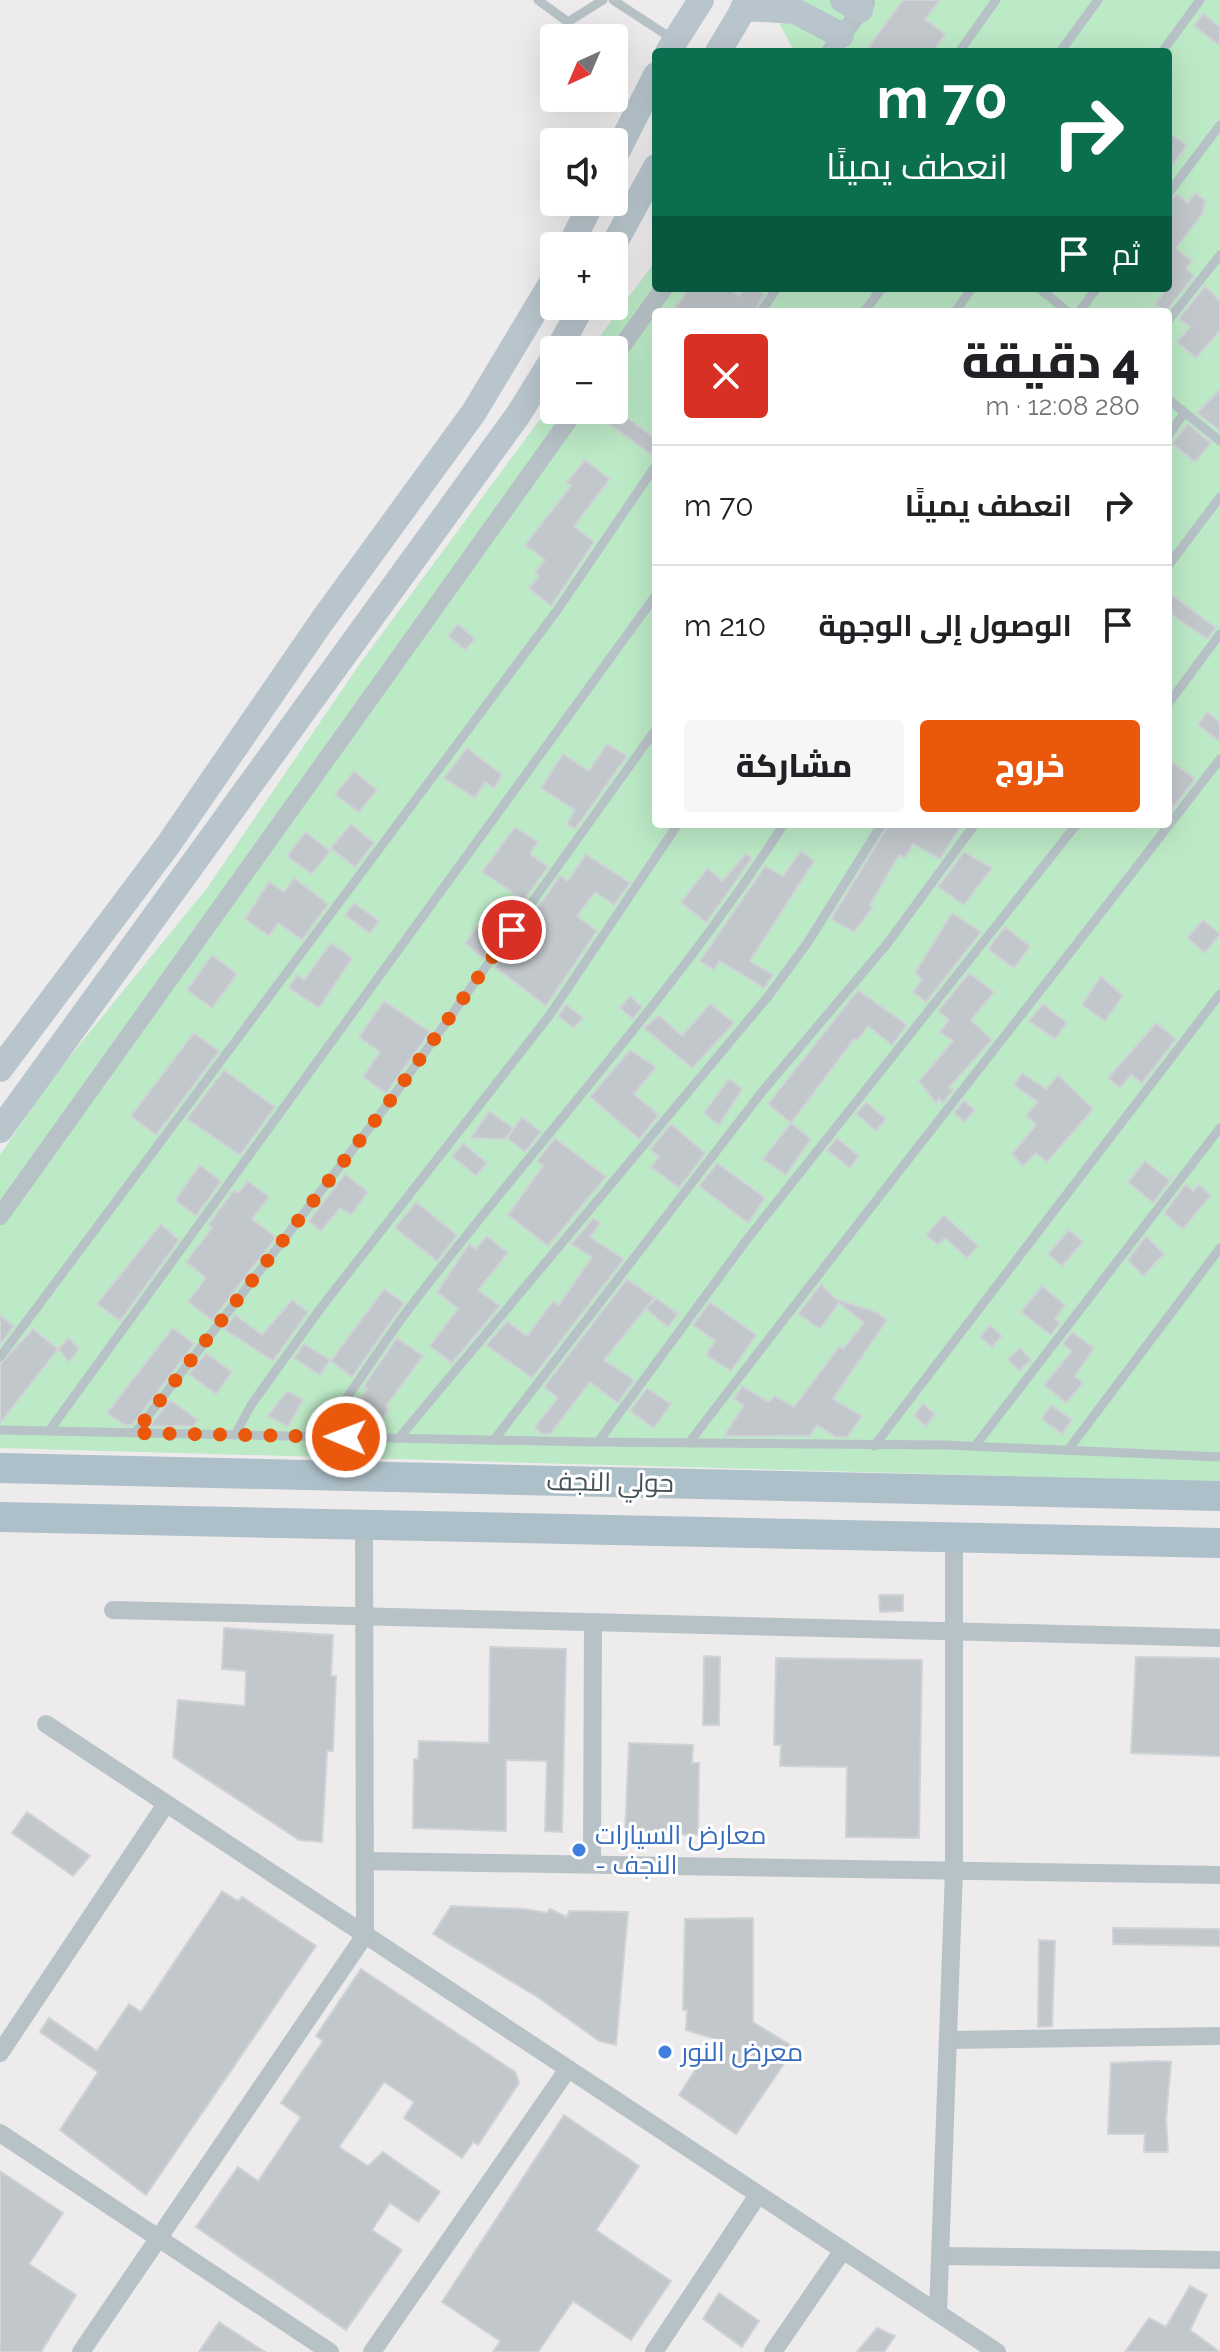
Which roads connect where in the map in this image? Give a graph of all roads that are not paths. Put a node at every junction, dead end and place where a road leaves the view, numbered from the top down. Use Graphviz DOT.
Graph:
graph roads {
  1 [pos="538,0"];
  2 [pos="603,0"];
  3 [pos="613,0"];
  4 [pos="701,0"];
  5 [pos="996,0"];
  6 [pos="1098,0"];
  7 [pos="1200,0"];
  8 [pos="857,3"];
  9 [pos="746,4"];
  10 [pos="835,43"];
  11 [pos="671,46"];
  12 [pos="720,48"];
  13 [pos="962,48"];
  14 [pos="1063,48"];
  15 [pos="1165,48"];
  16 [pos="652,83"];
  17 [pos="1220,125"];
  18 [pos="628,130"];
  19 [pos="652,174"];
  20 [pos="1172,189"];
  21 [pos="621,232"];
  22 [pos="1220,255"];
  23 [pos="661,292"];
  24 [pos="1044,292"];
  25 [pos="1056,302"];
  26 [pos="1052,308"];
  27 [pos="1063,308"];
  28 [pos="540,309"];
  29 [pos="1172,316"];
  30 [pos="628,338"];
  31 [pos="540,380"];
  32 [pos="1172,402"];
  33 [pos="1184,413"];
  34 [pos="566,424"];
  35 [pos="1172,430"];
  36 [pos="1220,441"];
  37 [pos="652,471"];
  38 [pos="1220,497"];
  39 [pos="1172,561"];
  40 [pos="652,601"];
  41 [pos="1220,634"];
  42 [pos="1172,699"];
  43 [pos="652,735"];
  44 [pos="1220,759"];
  45 [pos="1172,822"];
  46 [pos="675,828"];
  47 [pos="781,828"];
  48 [pos="879,828"];
  49 [pos="972,828"];
  50 [pos="1074,828"];
  51 [pos="1168,828"];
  52 [pos="1220,994"];
  53 [pos="0,1069"];
  54 [pos="1220,1128"];
  55 [pos="0,1130"];
  56 [pos="0,1216"];
  57 [pos="1220,1248"];
  58 [pos="0,1357"];
  59 [pos="0,1430"];
  60 [pos="49,1431"];
  61 [pos="135,1433"];
  62 [pos="235,1435"];
  63 [pos="320,1436"];
  64 [pos="399,1438"];
  65 [pos="494,1440"];
  66 [pos="598,1442"];
  67 [pos="689,1443"];
  68 [pos="874,1446"];
  69 [pos="975,1446"];
  70 [pos="1068,1450"];
  71 [pos="1220,1457"];
  72 [pos="0,1468"];
  73 [pos="1220,1496"];
  74 [pos="0,1517"];
  75 [pos="364,1524"];
  76 [pos="954,1536"];
  77 [pos="1220,1543"];
  78 [pos="113,1610"];
  79 [pos="364,1616"];
  80 [pos="593,1622"];
  81 [pos="954,1631"];
  82 [pos="1220,1638"];
  83 [pos="46,1724"];
  84 [pos="166,1804"];
  85 [pos="365,1861"];
  86 [pos="592,1864"];
  87 [pos="954,1871"];
  88 [pos="1220,1875"];
  89 [pos="365,1935"];
  90 [pos="1220,2036"];
  91 [pos="948,2040"];
  92 [pos="0,2053"];
  93 [pos="568,2069"];
  94 [pos="0,2133"];
  95 [pos="758,2195"];
  96 [pos="158,2238"];
  97 [pos="843,2250"];
  98 [pos="941,2256"];
  99 [pos="1220,2260"];
  100 [pos="938,2313"];
  101 [pos="81,2352"];
  102 [pos="330,2352"];
  103 [pos="372,2352"];
  104 [pos="654,2352"];
  105 [pos="773,2352"];
  106 [pos="997,2352"];
  1 -- 2 [label="lane"];
  3 -- 11 [label="lane"];
  4 -- 11 [label="main road"];
  5 -- 13 [label="lane"];
  6 -- 14 [label="lane"];
  7 -- 15 [label="lane"];
  8 -- 10 [label="street"];
  9 -- 10 [label="main road"];
  9 -- 12 [label="main road"];
  16 -- 18 [label="main road"];
  17 -- 20 [label="lane"];
  19 -- 21 [label="main road"];
  22 -- 29 [label="lane"];
  23 -- 30 [label="street"];
  24 -- 25 [label="lane"];
  25 -- 26 [label="lane"];
  25 -- 27 [label="lane"];
  28 -- 53 [label="main road"];
  31 -- 55 [label="main road"];
  32 -- 33 [label="lane"];
  33 -- 35 [label="lane"];
  33 -- 36 [label="lane"];
  34 -- 56 [label="street"];
  37 -- 58 [label="lane"];
  38 -- 39 [label="lane"];
  40 -- 60 [label="lane"];
  41 -- 42 [label="lane"];
  43 -- 61 [label="lane"];
  44 -- 45 [label="lane"];
  46 -- 62 [label="lane"];
  47 -- 63 [label="lane"];
  48 -- 64 [label="lane"];
  49 -- 65 [label="lane"];
  50 -- 66 [label="lane"];
  51 -- 67 [label="lane"];
  52 -- 68 [label="lane"];
  54 -- 69 [label="lane"];
  57 -- 70 [label="lane"];
  59 -- 60 [label="lane"];
  60 -- 61 [label="lane"];
  61 -- 62 [label="lane"];
  62 -- 63 [label="lane"];
  63 -- 64 [label="lane"];
  64 -- 65 [label="lane"];
  65 -- 66 [label="lane"];
  66 -- 67 [label="lane"];
  67 -- 68 [label="lane"];
  68 -- 69 [label="lane"];
  69 -- 70 [label="lane"];
  70 -- 71 [label="lane"];
  72 -- 73 [label="main road, حولي النجف"];
  74 -- 75 [label="main road, حولي النجف"];
  75 -- 76 [label="main road, حولي النجف"];
  75 -- 79 [label="street"];
  76 -- 77 [label="main road, حولي النجف"];
  76 -- 81 [label="street"];
  78 -- 79 [label="street"];
  79 -- 80 [label="street"];
  79 -- 85 [label="street"];
  80 -- 81 [label="street"];
  80 -- 86 [label="street"];
  81 -- 82 [label="street"];
  81 -- 87 [label="street"];
  83 -- 84 [label="street"];
  84 -- 89 [label="street"];
  84 -- 92 [label="street"];
  85 -- 86 [label="street"];
  85 -- 89 [label="street"];
  86 -- 87 [label="street"];
  87 -- 88 [label="street"];
  87 -- 91 [label="street"];
  89 -- 93 [label="street"];
  89 -- 96 [label="street"];
  90 -- 91 [label="street"];
  91 -- 98 [label="street"];
  93 -- 95 [label="street"];
  93 -- 103 [label="street"];
  94 -- 96 [label="street"];
  95 -- 97 [label="street"];
  95 -- 104 [label="street"];
  96 -- 101 [label="street"];
  96 -- 102 [label="street"];
  97 -- 100 [label="street"];
  97 -- 105 [label="street"];
  98 -- 99 [label="street"];
  98 -- 100 [label="street"];
  100 -- 106 [label="street"];
}
